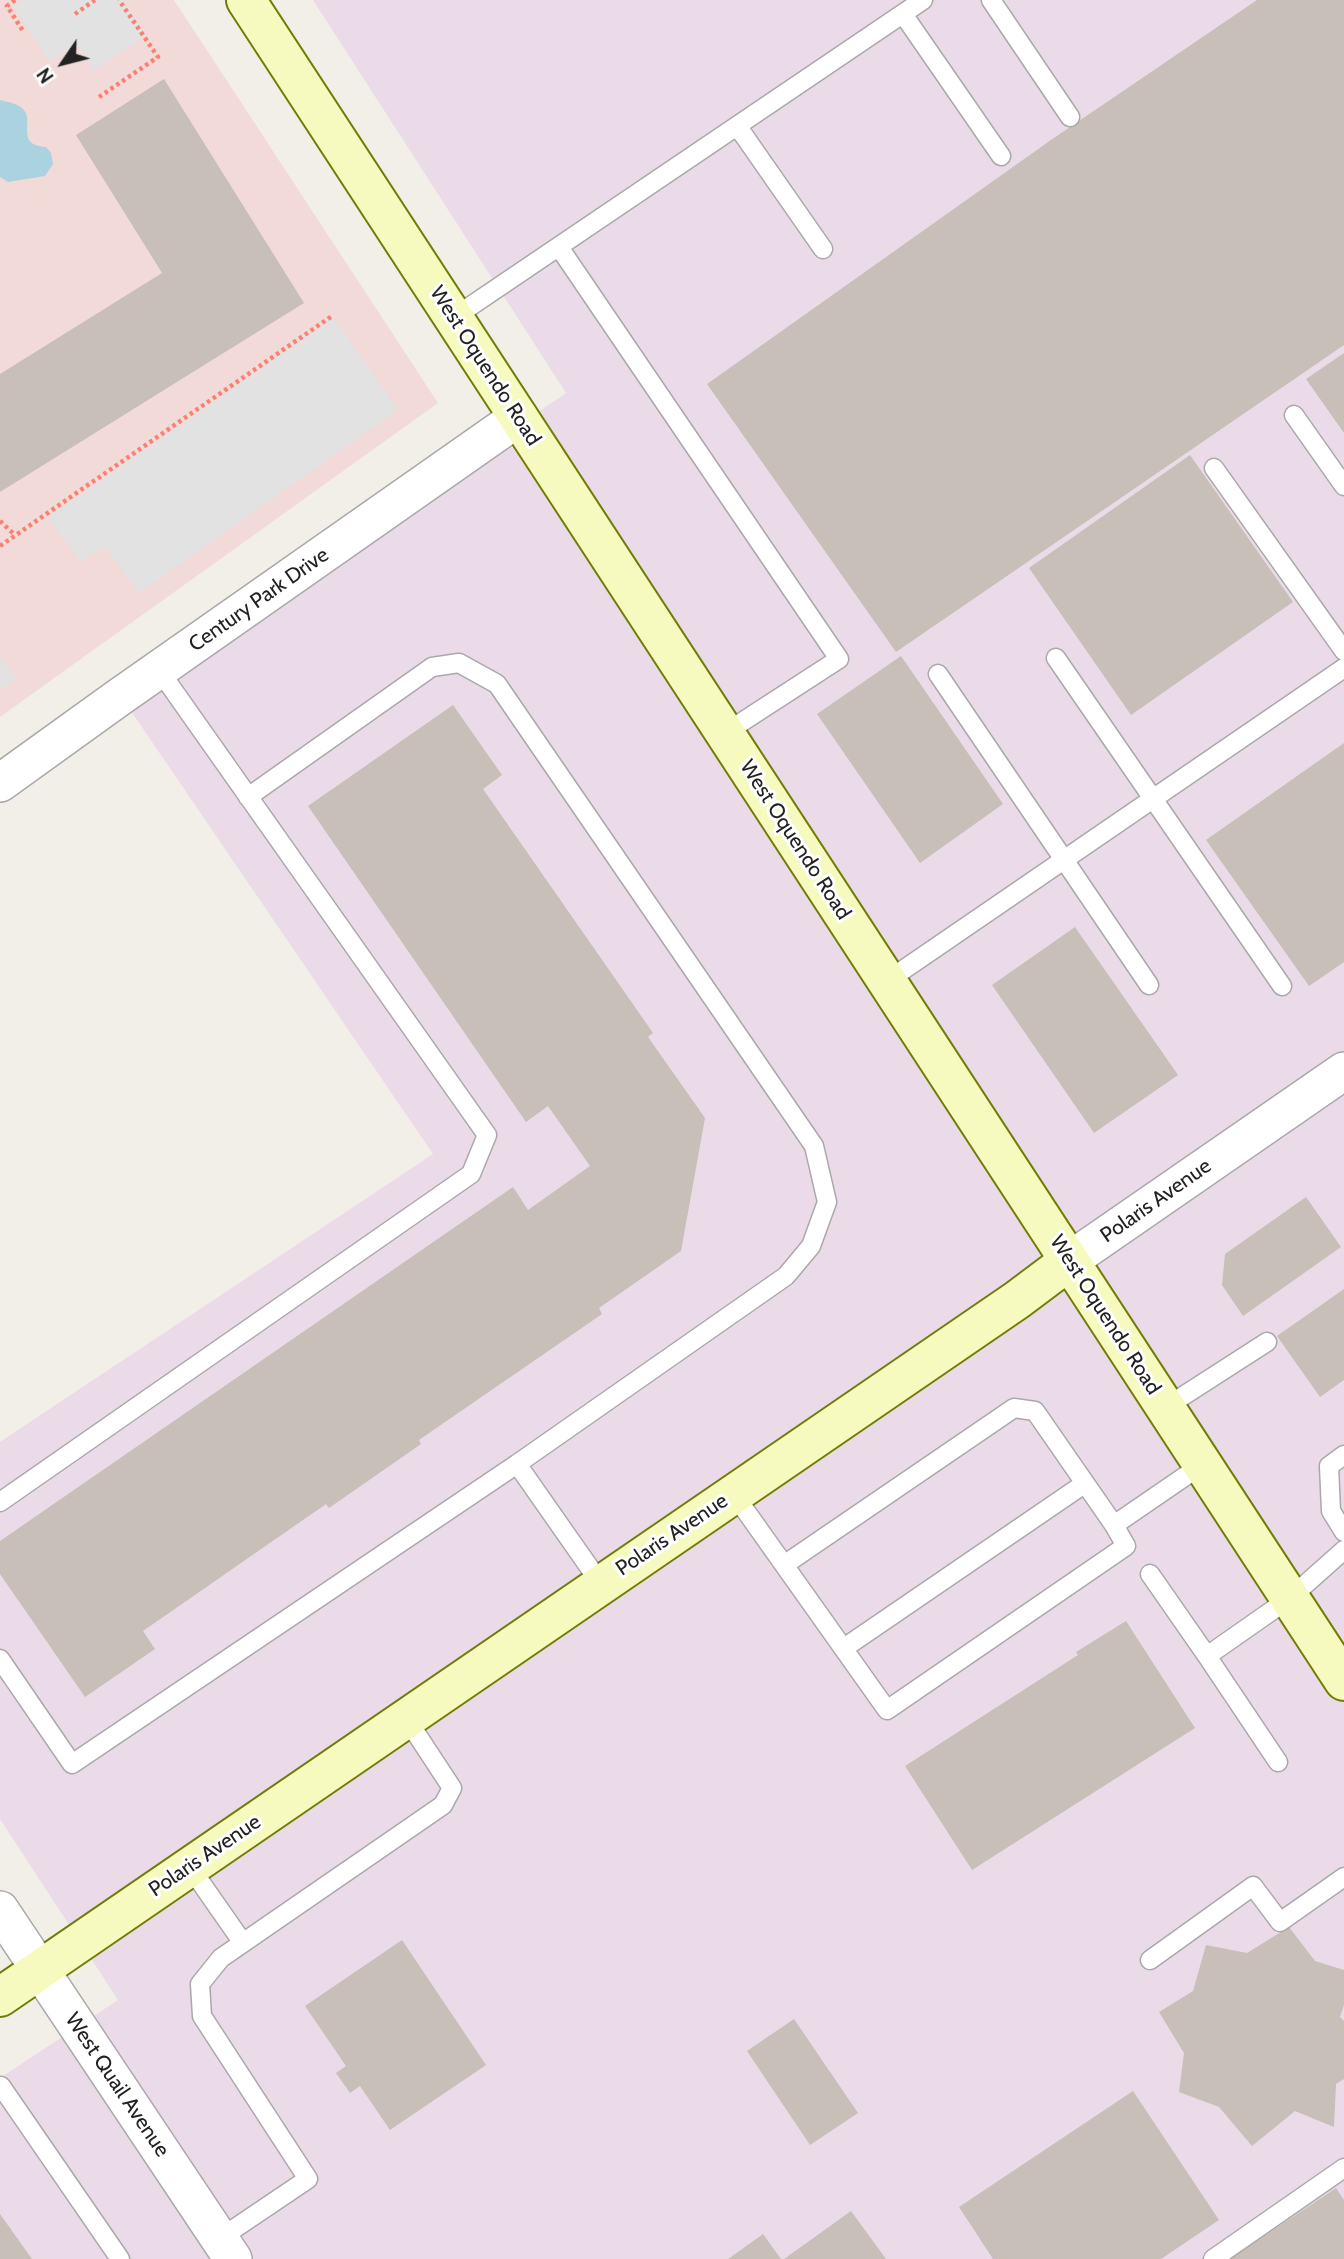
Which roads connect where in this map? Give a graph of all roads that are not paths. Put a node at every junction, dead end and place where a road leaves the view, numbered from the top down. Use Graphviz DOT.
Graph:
graph roads {
  1 [pos="246,0"];
  2 [pos="923,0"];
  3 [pos="991,0"];
  4 [pos="903,14"];
  5 [pos="1070,117"];
  6 [pos="738,127"];
  7 [pos="1001,156"];
  8 [pos="559,247"];
  9 [pos="823,249"];
  10 [pos="453,318"];
  11 [pos="1294,415"];
  12 [pos="519,417"];
  13 [pos="1214,468"];
  14 [pos="1344,486"];
  15 [pos="1344,651"];
  16 [pos="1056,658"];
  17 [pos="1344,668"];
  18 [pos="159,670"];
  19 [pos="937,674"];
  20 [pos="725,733"];
  21 [pos="0,783"];
  22 [pos="248,797"];
  23 [pos="1152,800"];
  24 [pos="1064,860"];
  25 [pos="887,981"];
  26 [pos="1149,985"];
  27 [pos="1282,986"];
  28 [pos="1344,1071"];
  29 [pos="1069,1261"];
  30 [pos="1267,1342"];
  31 [pos="1166,1408"];
  32 [pos="1344,1455"];
  33 [pos="517,1464"];
  34 [pos="1203,1464"];
  35 [pos="1084,1484"];
  36 [pos="733,1493"];
  37 [pos="0,1503"];
  38 [pos="1114,1525"];
  39 [pos="1344,1532"];
  40 [pos="1344,1550"];
  41 [pos="784,1565"];
  42 [pos="1150,1574"];
  43 [pos="601,1584"];
  44 [pos="1290,1598"];
  45 [pos="844,1648"];
  46 [pos="1207,1656"];
  47 [pos="0,1659"];
  48 [pos="1344,1681"];
  49 [pos="406,1718"];
  50 [pos="1278,1762"];
  51 [pos="190,1867"];
  52 [pos="1344,1877"];
  53 [pos="0,1910"];
  54 [pos="243,1943"];
  55 [pos="1150,1960"];
  56 [pos="40,1970"];
  57 [pos="0,1997"];
  58 [pos="1,2086"];
  59 [pos="1344,2168"];
  60 [pos="226,2249"];
  61 [pos="120,2259"];
  62 [pos="1213,2259"];
  1 -- 10 [label="street, West Oquendo Road"];
  2 -- 4 [label="lane"];
  3 -- 5 [label="lane"];
  4 -- 6 [label="lane"];
  4 -- 7 [label="lane"];
  6 -- 8 [label="lane"];
  6 -- 9 [label="lane"];
  8 -- 10 [label="lane"];
  8 -- 20 [label="lane"];
  10 -- 12 [label="street, West Oquendo Road"];
  11 -- 14 [label="lane"];
  12 -- 18 [label="street, Century Park Drive"];
  12 -- 20 [label="street, West Oquendo Road"];
  13 -- 15 [label="lane"];
  16 -- 23 [label="lane"];
  17 -- 23 [label="lane"];
  18 -- 21 [label="street, Century Park Drive"];
  18 -- 22 [label="lane"];
  19 -- 24 [label="lane"];
  20 -- 25 [label="street, West Oquendo Road"];
  22 -- 33 [label="lane"];
  22 -- 37 [label="lane"];
  23 -- 24 [label="lane"];
  23 -- 27 [label="lane"];
  24 -- 25 [label="lane"];
  24 -- 26 [label="lane"];
  25 -- 29 [label="street, West Oquendo Road"];
  28 -- 29 [label="street, Polaris Avenue"];
  29 -- 31 [label="street, West Oquendo Road"];
  29 -- 36 [label="street, Polaris Avenue"];
  30 -- 31 [label="lane"];
  31 -- 34 [label="street, West Oquendo Road"];
  32 -- 39 [label="lane"];
  33 -- 43 [label="lane"];
  33 -- 47 [label="lane"];
  34 -- 38 [label="lane"];
  34 -- 44 [label="street, West Oquendo Road"];
  35 -- 38 [label="lane"];
  35 -- 41 [label="lane"];
  35 -- 45 [label="lane"];
  36 -- 41 [label="lane"];
  36 -- 43 [label="street, Polaris Avenue"];
  38 -- 45 [label="lane"];
  40 -- 44 [label="lane"];
  41 -- 45 [label="lane"];
  42 -- 46 [label="lane"];
  43 -- 49 [label="street, Polaris Avenue"];
  44 -- 46 [label="lane"];
  44 -- 48 [label="street, West Oquendo Road"];
  46 -- 50 [label="lane"];
  49 -- 51 [label="street, Polaris Avenue"];
  49 -- 54 [label="lane"];
  51 -- 54 [label="lane"];
  51 -- 56 [label="street, Polaris Avenue"];
  52 -- 55 [label="lane"];
  53 -- 56 [label="street, West Quail Avenue"];
  54 -- 60 [label="lane"];
  56 -- 57 [label="street, Polaris Avenue"];
  56 -- 60 [label="street, West Quail Avenue"];
  58 -- 61 [label="lane"];
  59 -- 62 [label="lane"];
}
